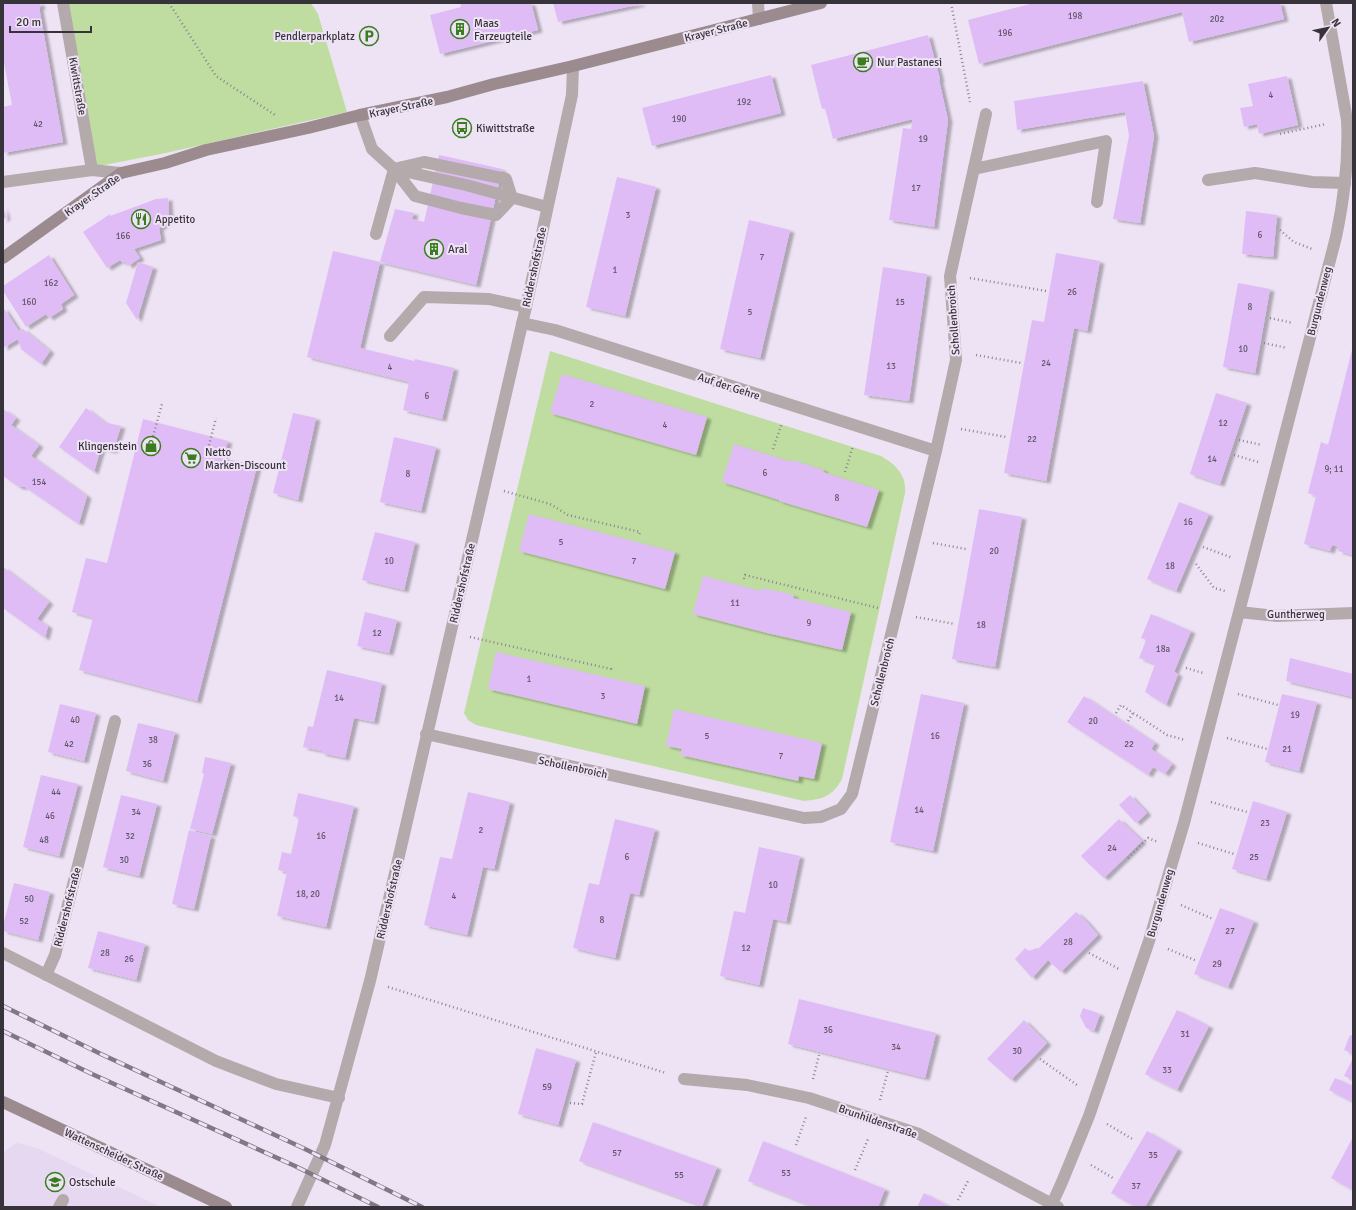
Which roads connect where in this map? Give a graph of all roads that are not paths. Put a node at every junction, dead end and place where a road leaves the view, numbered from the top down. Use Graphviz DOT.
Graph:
graph roads {
  1 [pos="63,3"];
  2 [pos="758,3"];
  3 [pos="821,3"];
  4 [pos="1326,3"];
  5 [pos="759,19"];
  6 [pos="573,66"];
  7 [pos="986,114"];
  8 [pos="360,115"];
  9 [pos="394,169"];
  10 [pos="974,169"];
  11 [pos="92,170"];
  12 [pos="121,173"];
  13 [pos="1208,180"];
  14 [pos="3,182"];
  15 [pos="1345,183"];
  16 [pos="512,198"];
  17 [pos="1097,202"];
  18 [pos="547,206"];
  19 [pos="376,234"];
  20 [pos="3,258"];
  21 [pos="526,307"];
  22 [pos="522,323"];
  23 [pos="390,336"];
  24 [pos="936,451"];
  25 [pos="1239,612"];
  26 [pos="1353,614"];
  27 [pos="115,721"];
  28 [pos="426,734"];
  29 [pos="3,953"];
  30 [pos="46,975"];
  31 [pos="684,1078"];
  32 [pos="339,1098"];
  33 [pos="4,1106"];
  34 [pos="1055,1205"];
  35 [pos="226,1207"];
  36 [pos="297,1207"];
  1 -- 11 [label="street, Kiwittstraße"];
  2 -- 5 [label="street"];
  3 -- 5 [label="main road, Krayer Straße"];
  4 -- 15 [label="street, Burgundenweg"];
  5 -- 6 [label="main road, Krayer Straße"];
  6 -- 8 [label="main road, Krayer Straße"];
  6 -- 18 [label="street, Riddershofstraße"];
  7 -- 10 [label="street, Schollenbroich"];
  8 -- 9 [label="street"];
  8 -- 12 [label="main road, Krayer Straße"];
  9 -- 16 [label="street"];
  9 -- 16 [label="street"];
  9 -- 19 [label="street"];
  10 -- 17 [label="street"];
  10 -- 24 [label="street, Schollenbroich"];
  11 -- 12 [label="street"];
  11 -- 14 [label="street"];
  12 -- 20 [label="main road, Krayer Straße"];
  13 -- 15 [label="street"];
  15 -- 25 [label="street, Burgundenweg"];
  16 -- 18 [label="street"];
  18 -- 21 [label="street, Riddershofstraße"];
  21 -- 22 [label="street, Riddershofstraße"];
  21 -- 23 [label="street"];
  22 -- 24 [label="street, Auf der Gehre"];
  22 -- 28 [label="street, Riddershofstraße"];
  24 -- 28 [label="street, Schollenbroich"];
  25 -- 26 [label="street, Guntherweg"];
  25 -- 34 [label="street, Burgundenweg"];
  27 -- 30 [label="street, Riddershofstraße"];
  28 -- 32 [label="street, Riddershofstraße"];
  29 -- 30 [label="street"];
  30 -- 32 [label="street"];
  31 -- 34 [label="street, Brunhildenstraße"];
  32 -- 36 [label="street, Riddershofstraße"];
  33 -- 35 [label="main road, Wattenscheider Straße"];
}
